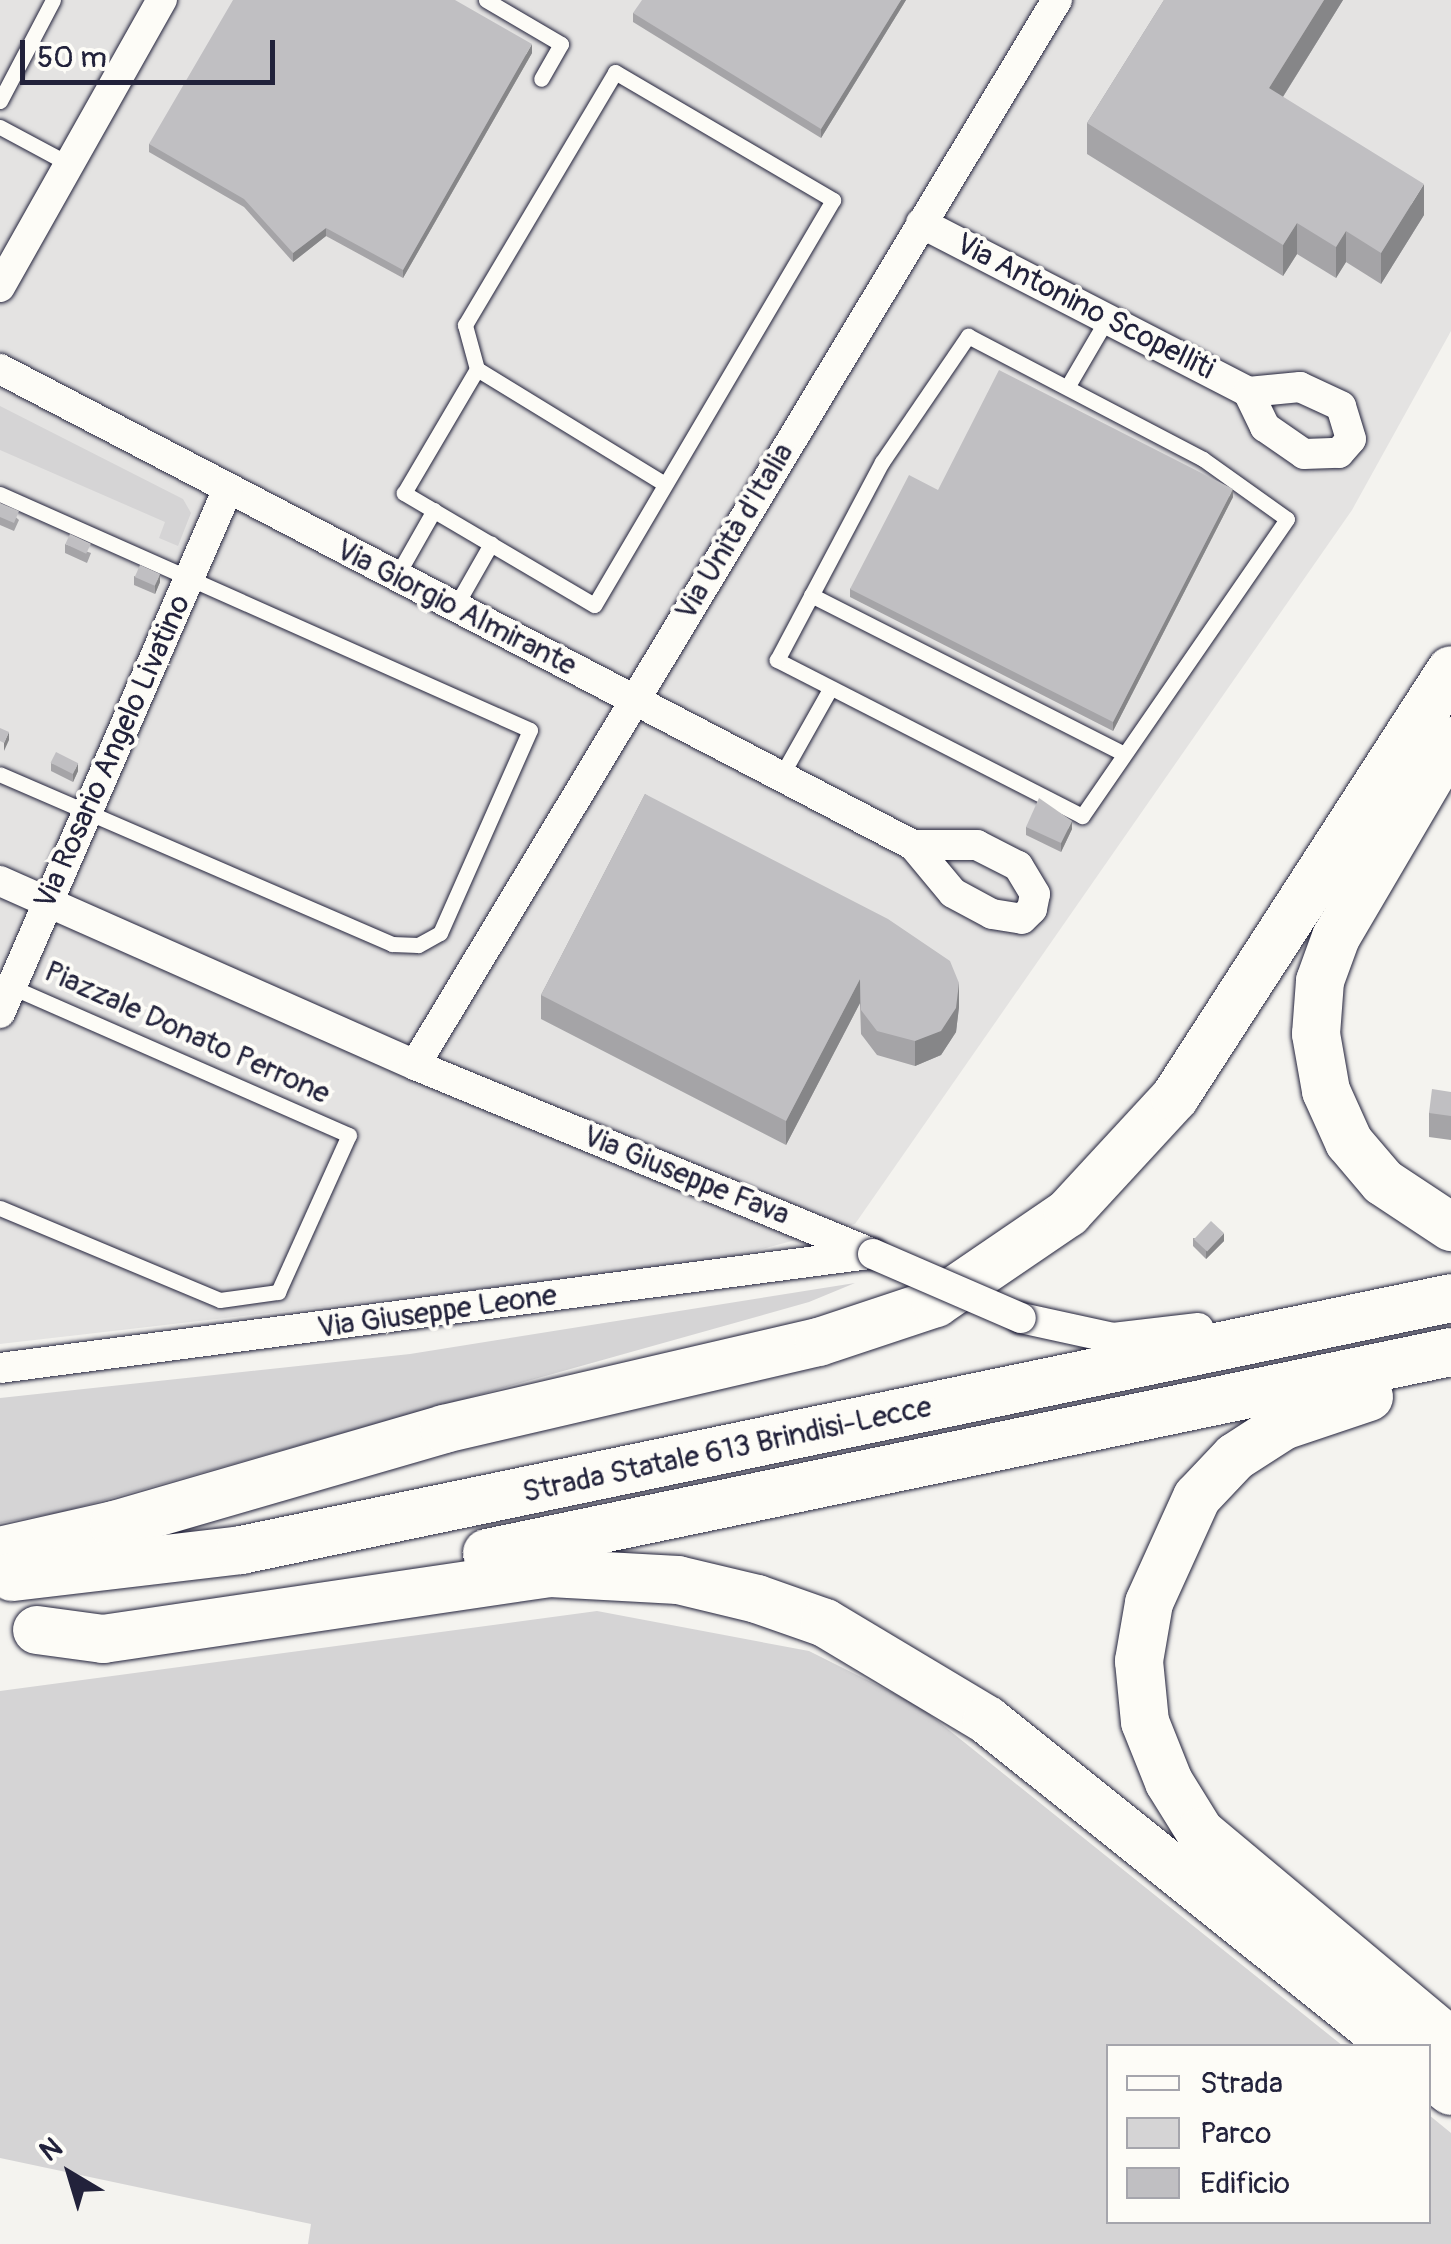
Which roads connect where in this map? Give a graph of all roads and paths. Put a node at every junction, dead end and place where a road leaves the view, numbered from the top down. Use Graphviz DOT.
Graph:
graph roads {
  1 [pos="53,0"];
  2 [pos="162,0"];
  3 [pos="486,0"];
  4 [pos="1056,0"];
  5 [pos="541,80"];
  6 [pos="0,101"];
  7 [pos="0,127"];
  8 [pos="69,164"];
  9 [pos="921,223"];
  10 [pos="0,287"];
  11 [pos="1107,319"];
  12 [pos="0,369"];
  13 [pos="477,369"];
  14 [pos="1069,384"];
  15 [pos="1248,392"];
  16 [pos="665,484"];
  17 [pos="228,491"];
  18 [pos="0,494"];
  19 [pos="434,510"];
  20 [pos="491,544"];
  21 [pos="191,575"];
  22 [pos="396,577"];
  23 [pos="811,594"];
  24 [pos="454,608"];
  25 [pos="1451,670"];
  26 [pos="830,689"];
  27 [pos="634,700"];
  28 [pos="1451,741"];
  29 [pos="1123,753"];
  30 [pos="0,774"];
  31 [pos="781,776"];
  32 [pos="87,812"];
  33 [pos="912,845"];
  34 [pos="0,881"];
  35 [pos="48,902"];
  36 [pos="4,993"];
  37 [pos="416,1064"];
  38 [pos="0,1208"];
  39 [pos="1451,1227"];
  40 [pos="873,1254"];
  41 [pos="1451,1298"];
  42 [pos="1398,1309"];
  43 [pos="1451,1352"];
  44 [pos="0,1368"];
  45 [pos="1451,1378"];
  46 [pos="0,1551"];
  47 [pos="0,1578"];
  48 [pos="19,1631"];
  49 [pos="1451,2042"];
  50 [pos="1392,2044"];
  51 [pos="1431,2075"];
  52 [pos="1451,2091"];
  1 -- 6 [label="lane"];
  2 -- 8 [label="street"];
  3 -- 5 [label="lane"];
  4 -- 9 [label="street, Via Unità d'Italia"];
  7 -- 8 [label="lane"];
  8 -- 10 [label="street"];
  9 -- 11 [label="street, Via Antonino Scopelliti"];
  9 -- 27 [label="street, Via Unità d'Italia"];
  11 -- 14 [label="lane"];
  11 -- 15 [label="street, Via Antonino Scopelliti"];
  12 -- 17 [label="street, Via Giorgio Almirante"];
  13 -- 16 [label="lane"];
  13 -- 16 [label="lane"];
  13 -- 19 [label="lane"];
  14 -- 23 [label="lane"];
  14 -- 29 [label="lane"];
  16 -- 20 [label="lane"];
  17 -- 21 [label="street, Via Rosario Angelo Livatino"];
  17 -- 22 [label="street, Via Giorgio Almirante"];
  18 -- 21 [label="lane"];
  19 -- 20 [label="lane"];
  19 -- 22 [label="lane"];
  20 -- 24 [label="lane"];
  21 -- 32 [label="street, Via Rosario Angelo Livatino"];
  21 -- 32 [label="lane"];
  22 -- 24 [label="street, Via Giorgio Almirante"];
  23 -- 26 [label="lane"];
  23 -- 29 [label="lane"];
  24 -- 27 [label="street, Via Giorgio Almirante"];
  25 -- 46 [label="highway"];
  26 -- 29 [label="lane"];
  26 -- 31 [label="lane"];
  27 -- 31 [label="street, Via Giorgio Almirante"];
  27 -- 37 [label="street, Via Unità d'Italia"];
  28 -- 39 [label="highway"];
  30 -- 32 [label="lane"];
  31 -- 33 [label="street, Via Giorgio Almirante"];
  32 -- 35 [label="street, Via Rosario Angelo Livatino"];
  34 -- 35 [label="street, Via Giuseppe Fava"];
  35 -- 36 [label="street, Via Rosario Angelo Livatino"];
  35 -- 37 [label="street, Via Giuseppe Fava"];
  36 -- 38 [label="lane, Piazzale Donato Perrone"];
  37 -- 40 [label="street, Via Giuseppe Fava"];
  40 -- 42 [label="street, Via Giuseppe Fava, bridge"];
  40 -- 44 [label="street, Via Giuseppe Leone"];
  41 -- 42 [label="highway, Strada Statale 613 Brindisi-Lecce"];
  42 -- 47 [label="highway, Strada Statale 613 Brindisi-Lecce"];
  43 -- 48 [label="highway, Strada Statale 613 Brindisi-Lecce"];
  45 -- 49 [label="highway"];
  48 -- 50 [label="highway"];
  51 -- 52 [label="highway"];
}
